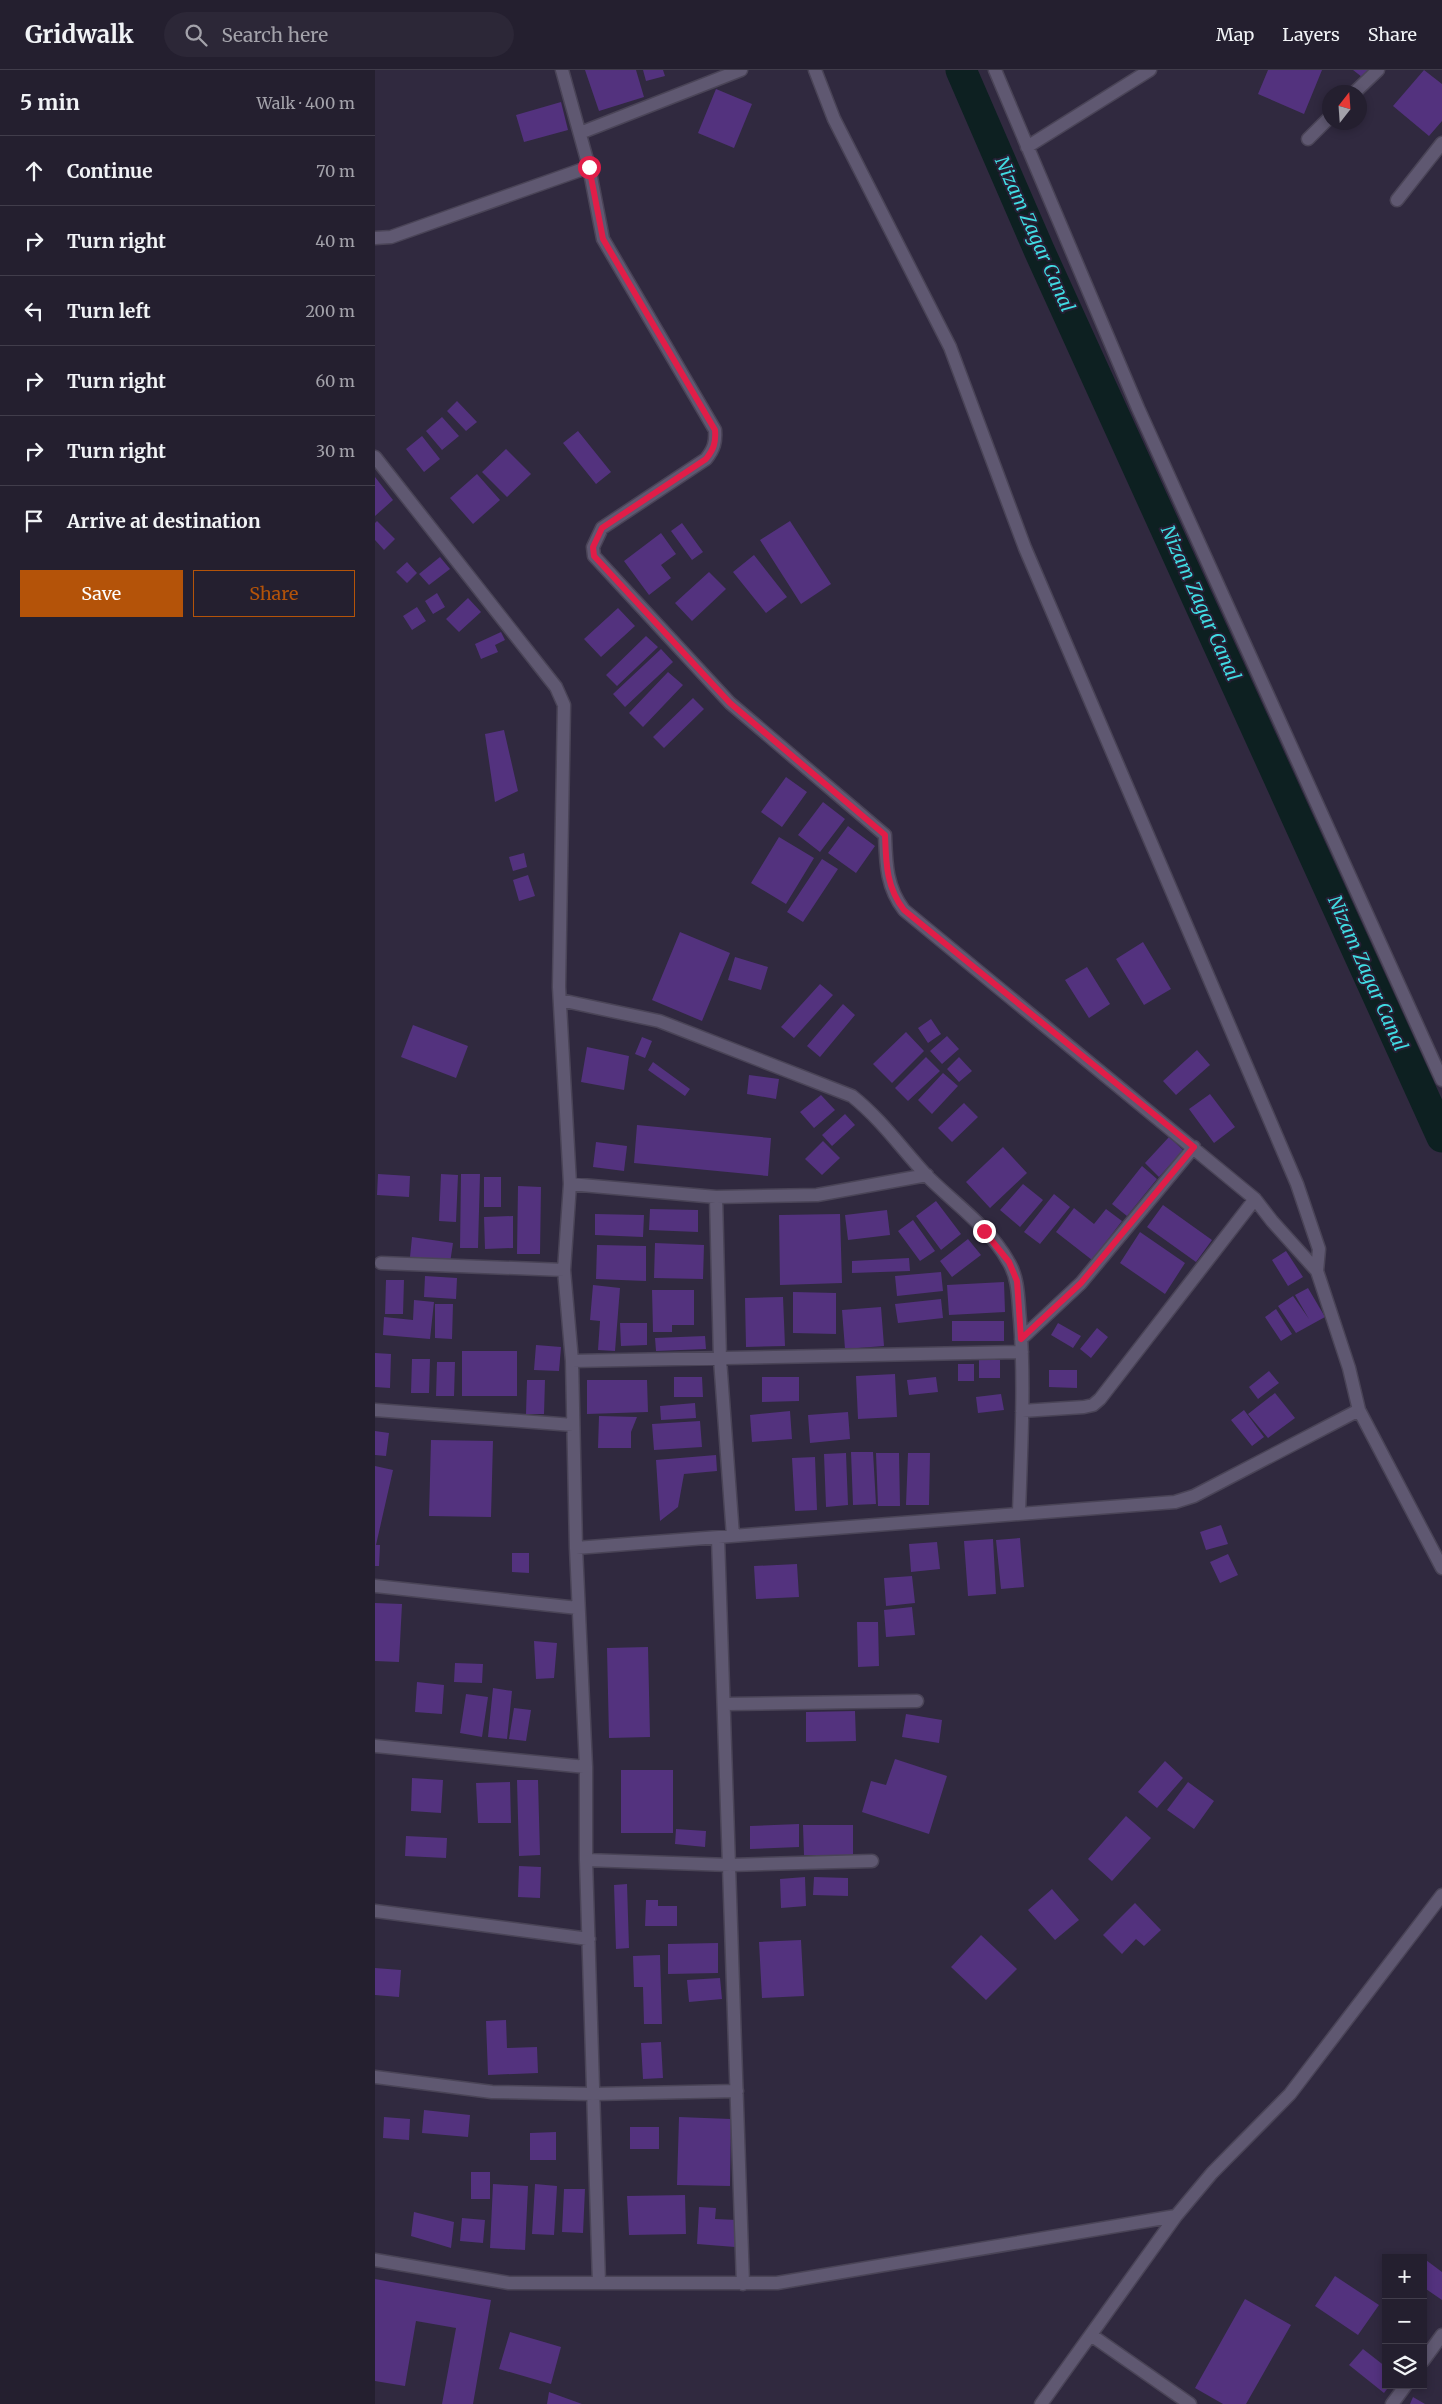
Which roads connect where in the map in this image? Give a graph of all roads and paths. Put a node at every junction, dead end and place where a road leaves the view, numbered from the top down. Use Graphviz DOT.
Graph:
graph roads {
  1 [pos="562,70"];
  2 [pos="741,70"];
  3 [pos="815,70"];
  4 [pos="995,70"];
  5 [pos="1150,70"];
  6 [pos="1378,70"];
  7 [pos="1362,85"];
  8 [pos="1322,125"];
  9 [pos="580,133"];
  10 [pos="1308,139"];
  11 [pos="1442,143"];
  12 [pos="1027,147"];
  13 [pos="589,167"];
  14 [pos="1397,200"];
  15 [pos="375,238"];
  16 [pos="375,457"];
  17 [pos="560,1000"];
  18 [pos="1442,1080"];
  19 [pos="1194,1147"];
  20 [pos="927,1175"];
  21 [pos="570,1184"];
  22 [pos="716,1197"];
  23 [pos="1255,1199"];
  24 [pos="381,1263"];
  25 [pos="564,1270"];
  26 [pos="1317,1271"];
  27 [pos="1022,1346"];
  28 [pos="720,1359"];
  29 [pos="572,1360"];
  30 [pos="375,1410"];
  31 [pos="1359,1410"];
  32 [pos="1022,1412"];
  33 [pos="573,1425"];
  34 [pos="1019,1513"];
  35 [pos="733,1536"];
  36 [pos="718,1538"];
  37 [pos="576,1548"];
  38 [pos="1442,1568"];
  39 [pos="375,1586"];
  40 [pos="578,1608"];
  41 [pos="917,1701"];
  42 [pos="725,1704"];
  43 [pos="375,1746"];
  44 [pos="586,1767"];
  45 [pos="586,1860"];
  46 [pos="872,1860"];
  47 [pos="730,1865"];
  48 [pos="1442,1895"];
  49 [pos="375,1911"];
  50 [pos="589,1939"];
  51 [pos="375,2077"];
  52 [pos="737,2091"];
  53 [pos="593,2094"];
  54 [pos="1176,2216"];
  55 [pos="375,2260"];
  56 [pos="599,2284"];
  57 [pos="743,2284"];
  58 [pos="1091,2335"];
  59 [pos="1442,2335"];
  60 [pos="1427,2356"];
  61 [pos="1403,2389"];
  62 [pos="1041,2404"];
  63 [pos="1190,2404"];
  64 [pos="1392,2404"];
  1 -- 9 [label="street"];
  2 -- 9 [label="street"];
  3 -- 26 [label="street"];
  4 -- 12 [label="street"];
  5 -- 12 [label="street"];
  6 -- 7 [label="street"];
  8 -- 10 [label="street"];
  9 -- 13 [label="street"];
  11 -- 14 [label="street"];
  12 -- 18 [label="street"];
  13 -- 15 [label="street"];
  13 -- 19 [label="street"];
  16 -- 17 [label="street"];
  17 -- 20 [label="street"];
  17 -- 21 [label="street"];
  19 -- 23 [label="street"];
  19 -- 27 [label="street"];
  20 -- 22 [label="street"];
  20 -- 27 [label="street"];
  21 -- 22 [label="street"];
  21 -- 25 [label="street"];
  22 -- 28 [label="street"];
  23 -- 26 [label="street"];
  23 -- 32 [label="street"];
  24 -- 25 [label="street"];
  25 -- 29 [label="street"];
  26 -- 31 [label="street"];
  27 -- 28 [label="street"];
  27 -- 32 [label="street"];
  28 -- 29 [label="street"];
  28 -- 35 [label="street"];
  29 -- 33 [label="street"];
  30 -- 33 [label="street"];
  31 -- 34 [label="street"];
  31 -- 38 [label="street"];
  32 -- 34 [label="street"];
  33 -- 37 [label="street"];
  34 -- 35 [label="street"];
  35 -- 36 [label="street"];
  36 -- 37 [label="street"];
  36 -- 42 [label="street"];
  37 -- 40 [label="street"];
  39 -- 40 [label="street"];
  40 -- 44 [label="street"];
  41 -- 42 [label="street"];
  42 -- 47 [label="street"];
  43 -- 44 [label="street"];
  44 -- 45 [label="street"];
  45 -- 47 [label="street"];
  45 -- 50 [label="street"];
  46 -- 47 [label="street"];
  47 -- 52 [label="street"];
  48 -- 54 [label="street"];
  49 -- 50 [label="street"];
  50 -- 53 [label="street"];
  51 -- 53 [label="street"];
  52 -- 53 [label="street"];
  52 -- 57 [label="street"];
  53 -- 56 [label="street"];
  54 -- 57 [label="street"];
  54 -- 58 [label="street"];
  55 -- 56 [label="street"];
  56 -- 57 [label="street"];
  58 -- 62 [label="street"];
  58 -- 63 [label="street"];
  59 -- 60 [label="street"];
  61 -- 64 [label="street"];
}
